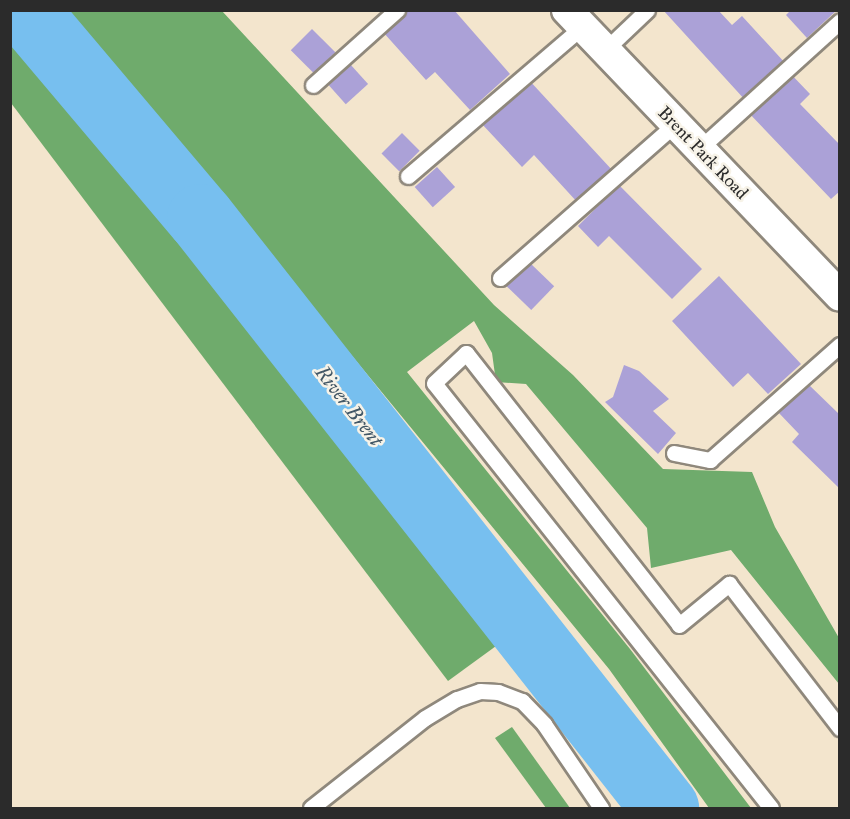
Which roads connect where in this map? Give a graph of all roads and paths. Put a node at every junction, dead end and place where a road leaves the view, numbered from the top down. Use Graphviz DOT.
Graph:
graph roads {
  1 [pos="397,10"];
  2 [pos="647,10"];
  3 [pos="575,19"];
  4 [pos="840,21"];
  5 [pos="605,50"];
  6 [pos="313,85"];
  7 [pos="675,124"];
  8 [pos="699,149"];
  9 [pos="408,176"];
  10 [pos="500,278"];
  11 [pos="840,296"];
  12 [pos="840,345"];
  13 [pos="674,453"];
  14 [pos="840,728"];
  15 [pos="311,808"];
  16 [pos="601,808"];
  17 [pos="771,808"];
  1 -- 6 [label="lane"];
  2 -- 5 [label="lane"];
  3 -- 5 [label="street, Brent Park Road"];
  3 -- 9 [label="lane"];
  4 -- 8 [label="lane"];
  5 -- 7 [label="street, Brent Park Road"];
  7 -- 8 [label="street, Brent Park Road"];
  7 -- 10 [label="lane"];
  8 -- 11 [label="street, Brent Park Road"];
  12 -- 13 [label="lane"];
  14 -- 17 [label="lane"];
  15 -- 16 [label="lane"];
}
